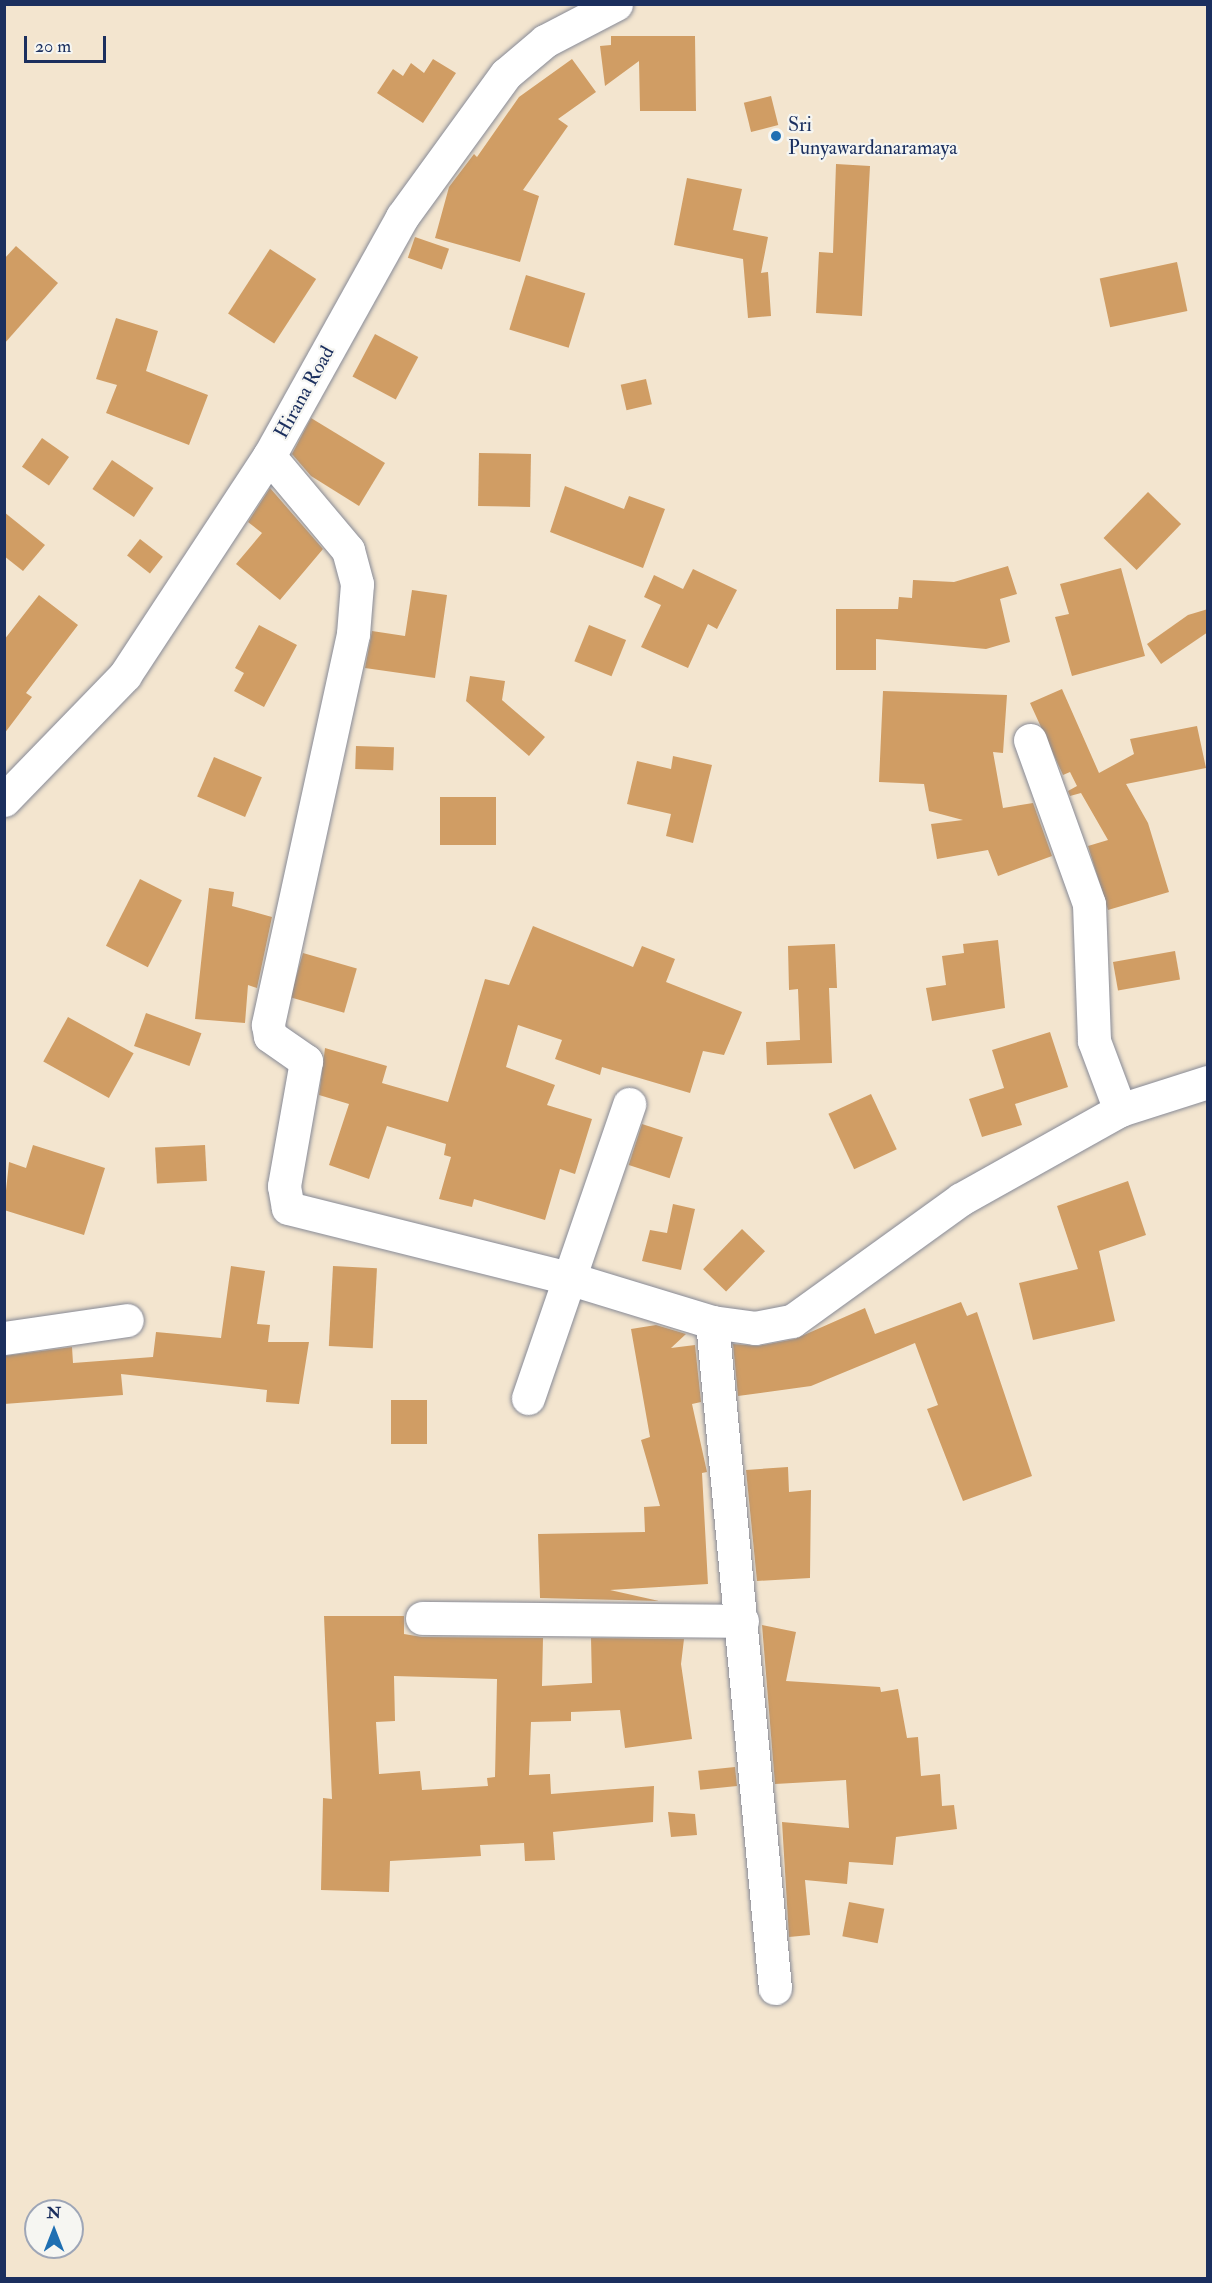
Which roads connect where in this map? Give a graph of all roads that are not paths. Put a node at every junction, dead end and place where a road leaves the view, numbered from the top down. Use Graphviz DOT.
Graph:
graph roads {
  1 [pos="616,4"];
  2 [pos="269,456"];
  3 [pos="1030,740"];
  4 [pos="4,800"];
  5 [pos="1208,1082"];
  6 [pos="629,1104"];
  7 [pos="1120,1110"];
  8 [pos="568,1278"];
  9 [pos="127,1320"];
  10 [pos="712,1322"];
  11 [pos="4,1338"];
  12 [pos="528,1398"];
  13 [pos="422,1618"];
  14 [pos="742,1621"];
  15 [pos="775,1988"];
  1 -- 2 [label="street, Hirana Road"];
  2 -- 4 [label="street, Hirana Road"];
  2 -- 8 [label="street"];
  3 -- 7 [label="street"];
  5 -- 7 [label="street"];
  6 -- 8 [label="street"];
  7 -- 10 [label="street"];
  8 -- 10 [label="street"];
  8 -- 12 [label="street"];
  9 -- 11 [label="street"];
  10 -- 14 [label="street"];
  13 -- 14 [label="street"];
  14 -- 15 [label="street"];
}
